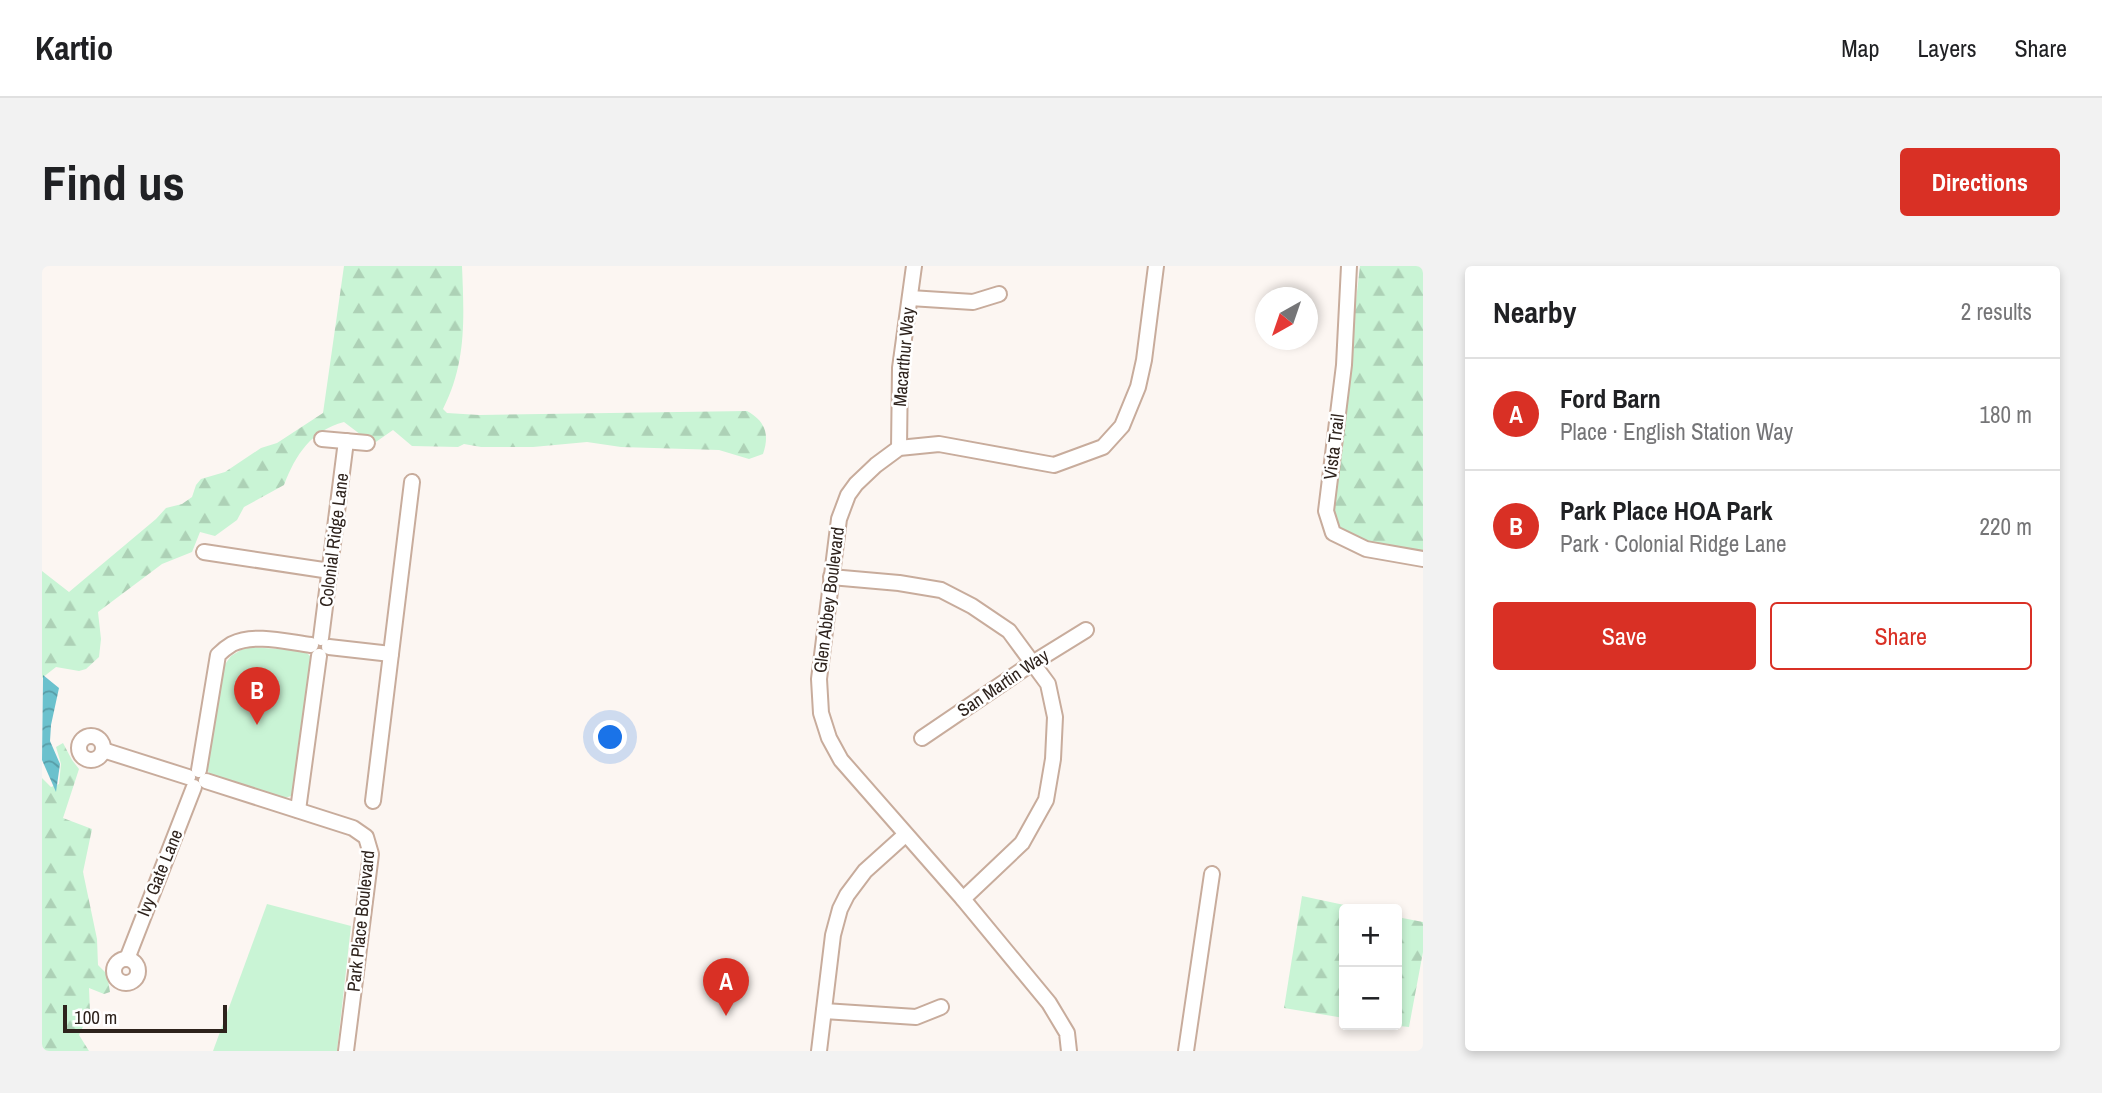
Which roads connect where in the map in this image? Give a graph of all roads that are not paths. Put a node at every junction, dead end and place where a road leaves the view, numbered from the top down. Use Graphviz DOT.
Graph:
graph roads {
  1 [pos="914,266"];
  2 [pos="1156,266"];
  3 [pos="1349,266"];
  4 [pos="999,294"];
  5 [pos="910,298"];
  6 [pos="323,439"];
  7 [pos="345,441"];
  8 [pos="367,443"];
  9 [pos="899,448"];
  10 [pos="412,482"];
  11 [pos="204,552"];
  12 [pos="1423,559"];
  13 [pos="330,571"];
  14 [pos="831,577"];
  15 [pos="1086,630"];
  16 [pos="320,647"];
  17 [pos="391,654"];
  18 [pos="1031,664"];
  19 [pos="922,738"];
  20 [pos="103,750"];
  21 [pos="196,779"];
  22 [pos="373,801"];
  23 [pos="298,810"];
  24 [pos="905,835"];
  25 [pos="1212,874"];
  26 [pos="963,899"];
  27 [pos="127,959"];
  28 [pos="941,1007"];
  29 [pos="824,1011"];
  30 [pos="346,1051"];
  31 [pos="818,1051"];
  32 [pos="1069,1051"];
  33 [pos="1186,1051"];
  1 -- 5 [label="street, Macarthur Way"];
  2 -- 9 [label="street"];
  3 -- 12 [label="street, Vista Trail"];
  4 -- 5 [label="street"];
  5 -- 9 [label="street, Macarthur Way"];
  6 -- 7 [label="street"];
  7 -- 8 [label="street"];
  7 -- 13 [label="street, Colonial Ridge Lane"];
  9 -- 14 [label="street, Glen Abbey Boulevard"];
  10 -- 17 [label="street"];
  11 -- 13 [label="street"];
  13 -- 16 [label="street, Colonial Ridge Lane"];
  14 -- 18 [label="street"];
  14 -- 24 [label="street, Glen Abbey Boulevard"];
  15 -- 18 [label="street, San Martin Way"];
  16 -- 17 [label="street"];
  16 -- 21 [label="street"];
  16 -- 23 [label="street, Colonial Ridge Lane"];
  17 -- 22 [label="street"];
  18 -- 19 [label="street, San Martin Way"];
  18 -- 26 [label="street"];
  20 -- 21 [label="street, Park Place Boulevard"];
  21 -- 23 [label="street, Park Place Boulevard"];
  21 -- 27 [label="street, Ivy Gate Lane"];
  23 -- 30 [label="street, Park Place Boulevard"];
  24 -- 26 [label="street, Glen Abbey Boulevard"];
  24 -- 29 [label="street"];
  25 -- 33 [label="street"];
  26 -- 32 [label="street, Glen Abbey Boulevard"];
  28 -- 29 [label="street"];
  29 -- 31 [label="street"];
}
